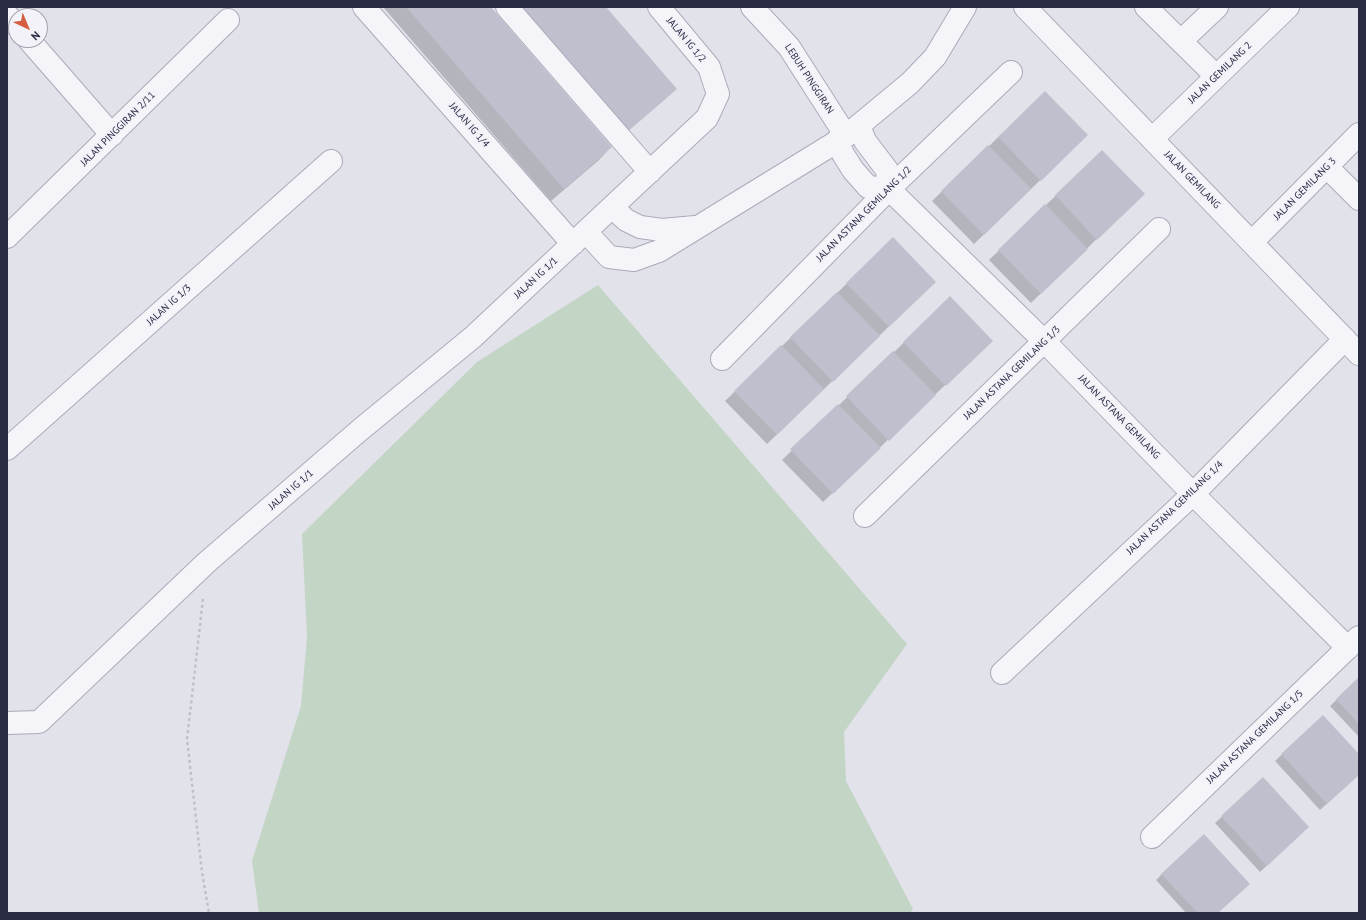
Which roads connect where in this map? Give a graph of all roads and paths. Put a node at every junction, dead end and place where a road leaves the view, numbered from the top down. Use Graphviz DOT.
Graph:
graph roads {
  1 [pos="364,7"];
  2 [pos="507,7"];
  3 [pos="659,7"];
  4 [pos="752,7"];
  5 [pos="965,7"];
  6 [pos="1025,7"];
  7 [pos="1146,7"];
  8 [pos="1217,7"];
  9 [pos="1288,7"];
  10 [pos="228,20"];
  11 [pos="1181,41"];
  12 [pos="36,48"];
  13 [pos="1011,72"];
  14 [pos="1216,76"];
  15 [pos="707,118"];
  16 [pos="847,134"];
  17 [pos="1359,134"];
  18 [pos="112,135"];
  19 [pos="1152,139"];
  20 [pos="331,161"];
  21 [pos="1327,167"];
  22 [pos="650,172"];
  23 [pos="888,189"];
  24 [pos="1359,200"];
  25 [pos="612,207"];
  26 [pos="698,227"];
  27 [pos="1159,229"];
  28 [pos="7,237"];
  29 [pos="580,238"];
  30 [pos="1252,242"];
  31 [pos="1044,341"];
  32 [pos="1352,346"];
  33 [pos="722,359"];
  34 [pos="7,449"];
  35 [pos="1192,494"];
  36 [pos="865,516"];
  37 [pos="207,562"];
  38 [pos="1353,643"];
  39 [pos="1002,673"];
  40 [pos="7,723"];
  41 [pos="1152,837"];
  42 [pos="209,913"];
  1 -- 29 [label="street, JALAN IG 1/4"];
  2 -- 22 [label="street"];
  3 -- 15 [label="street, JALAN IG 1/2"];
  4 -- 16 [label="street, LEBUH PINGGIRAN"];
  5 -- 16 [label="street, JALAN IG 1/4"];
  6 -- 19 [label="street, JALAN GEMILANG"];
  7 -- 11 [label="street"];
  8 -- 11 [label="street"];
  9 -- 14 [label="street, JALAN GEMILANG 2"];
  10 -- 18 [label="street, JALAN PINGGIRAN 2/11"];
  11 -- 14 [label="street"];
  12 -- 18 [label="street"];
  13 -- 23 [label="street, JALAN ASTANA GEMILANG 1/2"];
  14 -- 19 [label="street, JALAN GEMILANG 2"];
  15 -- 22 [label="street, JALAN IG 1/1"];
  16 -- 23 [label="street"];
  16 -- 26 [label="street, JALAN IG 1/4"];
  17 -- 21 [label="street, JALAN GEMILANG 3"];
  18 -- 28 [label="street, JALAN PINGGIRAN 2/11"];
  19 -- 30 [label="street, JALAN GEMILANG"];
  20 -- 34 [label="street, JALAN IG 1/3"];
  21 -- 24 [label="street"];
  21 -- 30 [label="street, JALAN GEMILANG 3"];
  22 -- 25 [label="street, JALAN IG 1/1"];
  23 -- 31 [label="street, JALAN ASTANA GEMILANG"];
  23 -- 33 [label="street, JALAN ASTANA GEMILANG 1/2"];
  25 -- 26 [label="street"];
  25 -- 29 [label="street, JALAN IG 1/1"];
  26 -- 29 [label="street, JALAN IG 1/4"];
  27 -- 31 [label="street, JALAN ASTANA GEMILANG 1/3"];
  29 -- 37 [label="street, JALAN IG 1/1"];
  30 -- 32 [label="street, JALAN GEMILANG"];
  31 -- 35 [label="street, JALAN ASTANA GEMILANG"];
  31 -- 36 [label="street, JALAN ASTANA GEMILANG 1/3"];
  32 -- 35 [label="street, JALAN ASTANA GEMILANG 1/4"];
  35 -- 38 [label="street, JALAN ASTANA GEMILANG"];
  35 -- 39 [label="street, JALAN ASTANA GEMILANG 1/4"];
  37 -- 40 [label="street, JALAN IG 1/1"];
  37 -- 42 [label="path"];
  38 -- 41 [label="street, JALAN ASTANA GEMILANG 1/5"];
}
